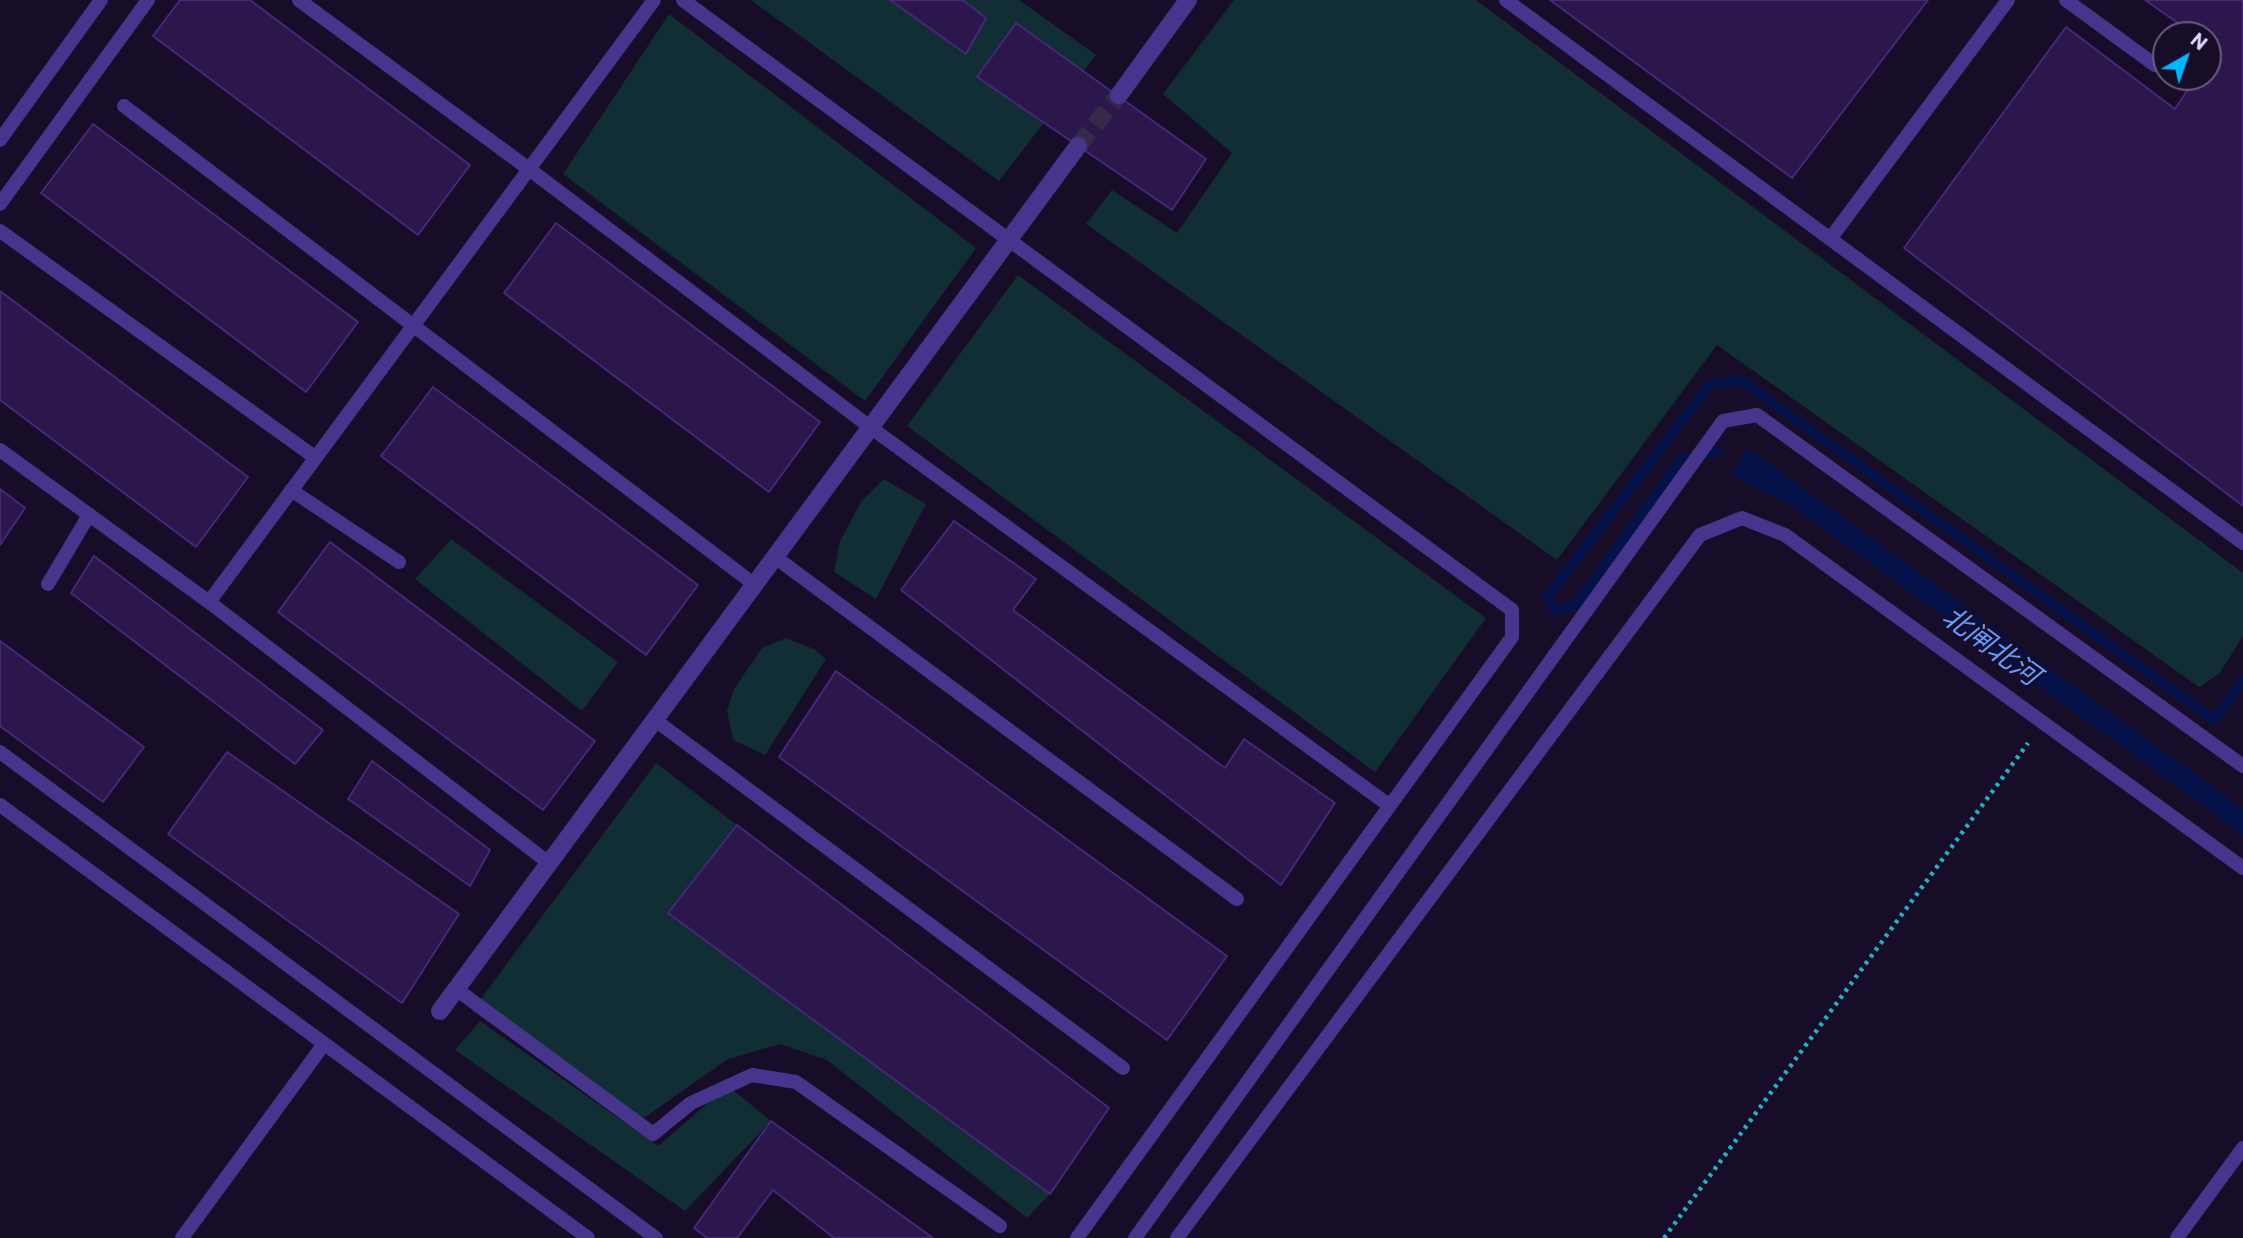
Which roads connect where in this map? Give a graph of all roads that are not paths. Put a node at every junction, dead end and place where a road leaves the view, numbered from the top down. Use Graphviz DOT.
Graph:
graph roads {
  1 [pos="101,0"];
  2 [pos="148,0"];
  3 [pos="299,0"];
  4 [pos="654,0"];
  5 [pos="683,0"];
  6 [pos="1506,0"];
  7 [pos="2008,0"];
  8 [pos="2066,0"];
  9 [pos="1183,2"];
  10 [pos="2152,63"];
  11 [pos="1119,95"];
  12 [pos="124,106"];
  13 [pos="0,140"];
  14 [pos="1078,146"];
  15 [pos="529,169"];
  16 [pos="0,204"];
  17 [pos="0,231"];
  18 [pos="1830,239"];
  19 [pos="1009,240"];
  20 [pos="413,326"];
  21 [pos="870,428"];
  22 [pos="0,450"];
  23 [pos="316,458"];
  24 [pos="291,489"];
  25 [pos="89,515"];
  26 [pos="2243,543"];
  27 [pos="775,557"];
  28 [pos="399,562"];
  29 [pos="48,584"];
  30 [pos="755,585"];
  31 [pos="209,602"];
  32 [pos="655,720"];
  33 [pos="0,752"];
  34 [pos="2243,766"];
  35 [pos="0,805"];
  36 [pos="1390,806"];
  37 [pos="549,863"];
  38 [pos="2243,868"];
  39 [pos="1237,900"];
  40 [pos="456,989"];
  41 [pos="440,1011"];
  42 [pos="324,1044"];
  43 [pos="1123,1068"];
  44 [pos="2243,1148"];
  45 [pos="1000,1226"];
  46 [pos="182,1238"];
  47 [pos="588,1238"];
  48 [pos="656,1238"];
  49 [pos="1077,1238"];
  50 [pos="1135,1238"];
  51 [pos="1177,1238"];
  52 [pos="2177,1238"];
  1 -- 13 [label="lane"];
  2 -- 16 [label="lane"];
  3 -- 15 [label="lane"];
  4 -- 15 [label="lane"];
  5 -- 19 [label="lane"];
  6 -- 18 [label="lane"];
  7 -- 18 [label="lane"];
  8 -- 10 [label="lane"];
  9 -- 11 [label="street"];
  12 -- 20 [label="lane"];
  14 -- 19 [label="street"];
  15 -- 20 [label="lane"];
  15 -- 21 [label="lane"];
  17 -- 23 [label="lane"];
  18 -- 26 [label="lane"];
  19 -- 21 [label="street"];
  19 -- 36 [label="lane"];
  20 -- 23 [label="lane"];
  20 -- 30 [label="lane"];
  21 -- 27 [label="street"];
  21 -- 36 [label="lane"];
  22 -- 25 [label="lane"];
  23 -- 24 [label="lane"];
  24 -- 28 [label="lane"];
  24 -- 31 [label="lane"];
  25 -- 29 [label="lane"];
  25 -- 31 [label="lane"];
  27 -- 30 [label="street"];
  27 -- 39 [label="lane"];
  30 -- 32 [label="street"];
  31 -- 37 [label="lane"];
  32 -- 37 [label="street"];
  32 -- 43 [label="lane"];
  33 -- 48 [label="lane"];
  34 -- 50 [label="lane"];
  35 -- 42 [label="lane"];
  36 -- 49 [label="lane"];
  37 -- 40 [label="street"];
  38 -- 51 [label="lane"];
  40 -- 41 [label="street"];
  40 -- 45 [label="lane"];
  42 -- 46 [label="lane"];
  42 -- 47 [label="lane"];
  44 -- 52 [label="lane"];
}
